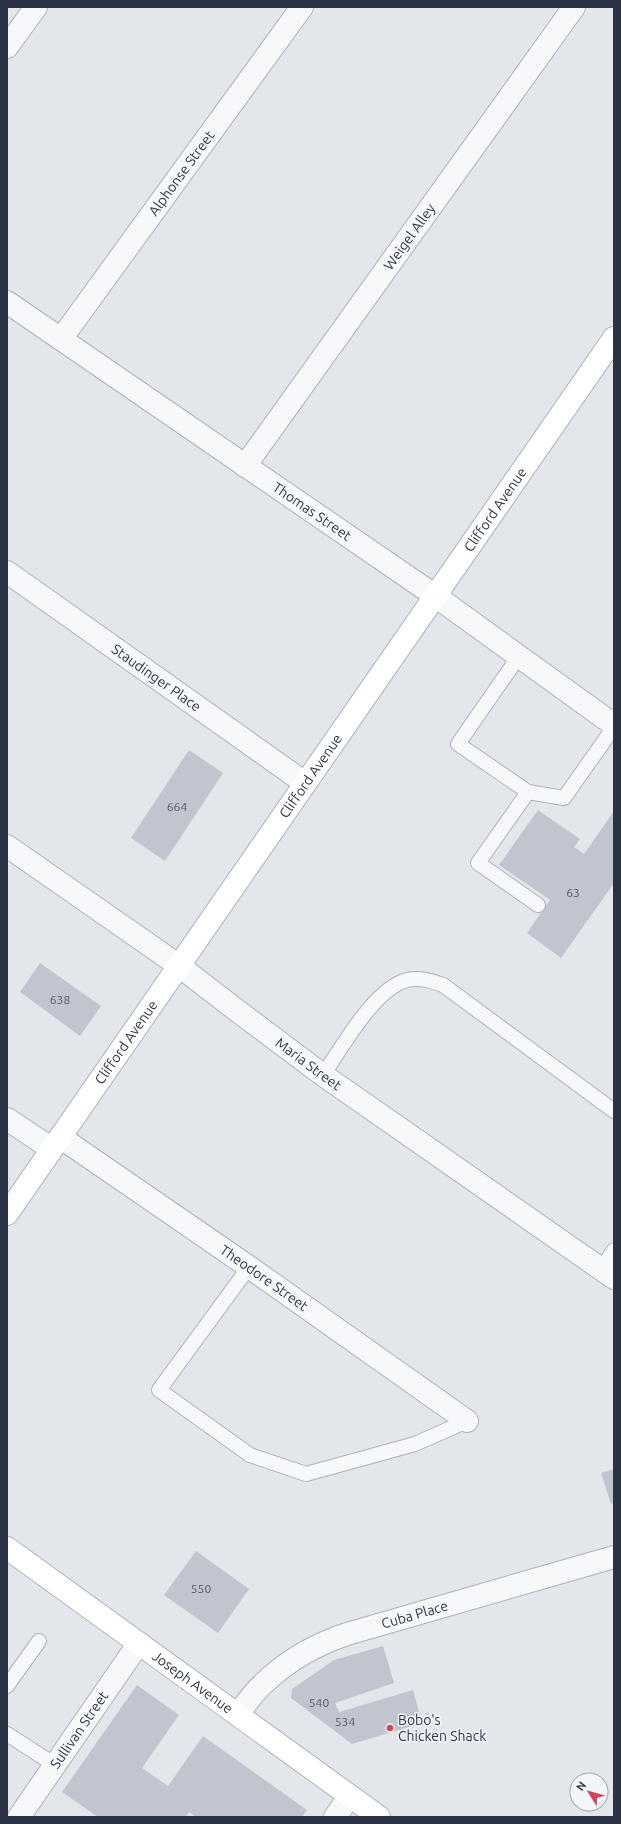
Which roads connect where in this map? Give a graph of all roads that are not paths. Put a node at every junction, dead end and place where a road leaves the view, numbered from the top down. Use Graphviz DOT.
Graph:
graph roads {
  1 [pos="36,7"];
  2 [pos="302,7"];
  3 [pos="574,7"];
  4 [pos="7,47"];
  5 [pos="7,302"];
  6 [pos="614,338"];
  7 [pos="61,339"];
  8 [pos="245,466"];
  9 [pos="7,572"];
  10 [pos="434,595"];
  11 [pos="519,656"];
  12 [pos="614,726"];
  13 [pos="305,783"];
  14 [pos="528,792"];
  15 [pos="7,846"];
  16 [pos="538,905"];
  17 [pos="178,965"];
  18 [pos="323,1075"];
  19 [pos="614,1111"];
  20 [pos="7,1119"];
  21 [pos="56,1143"];
  22 [pos="7,1214"];
  23 [pos="614,1250"];
  24 [pos="249,1267"];
  25 [pos="607,1273"];
  26 [pos="467,1421"];
  27 [pos="7,1548"];
  28 [pos="614,1558"];
  29 [pos="39,1641"];
  30 [pos="139,1643"];
  31 [pos="7,1686"];
  32 [pos="238,1714"];
  33 [pos="7,1734"];
  34 [pos="55,1765"];
  35 [pos="350,1796"];
  36 [pos="19,1817"];
  37 [pos="335,1817"];
  38 [pos="379,1817"];
  1 -- 4 [label="street"];
  2 -- 7 [label="street, Alphonse Street"];
  3 -- 8 [label="street, Weigel Alley"];
  5 -- 7 [label="street, Thomas Street"];
  6 -- 10 [label="main road, Clifford Avenue"];
  7 -- 8 [label="street, Thomas Street"];
  8 -- 10 [label="street, Thomas Street"];
  9 -- 13 [label="street, Staudinger Place"];
  10 -- 11 [label="street, Thomas Street"];
  10 -- 13 [label="main road, Clifford Avenue"];
  11 -- 12 [label="street, Thomas Street"];
  11 -- 14 [label="lane"];
  12 -- 14 [label="lane"];
  13 -- 17 [label="main road, Clifford Avenue"];
  14 -- 16 [label="lane"];
  15 -- 17 [label="street, Maria Street"];
  17 -- 18 [label="street, Maria Street"];
  17 -- 21 [label="main road, Clifford Avenue"];
  18 -- 19 [label="lane"];
  18 -- 25 [label="street, Maria Street"];
  20 -- 21 [label="street, Theodore Street"];
  21 -- 22 [label="main road, Clifford Avenue"];
  21 -- 24 [label="street, Theodore Street"];
  23 -- 25 [label="lane"];
  24 -- 26 [label="street, Theodore Street"];
  24 -- 26 [label="lane"];
  27 -- 30 [label="main road, Joseph Avenue"];
  28 -- 32 [label="street, Cuba Place"];
  29 -- 31 [label="lane"];
  30 -- 32 [label="main road, Joseph Avenue"];
  30 -- 34 [label="street, Sullivan Street"];
  32 -- 35 [label="main road, Joseph Avenue"];
  33 -- 34 [label="lane"];
  34 -- 36 [label="street, Sullivan Street"];
  35 -- 37 [label="street"];
  35 -- 38 [label="main road, Joseph Avenue"];
}
